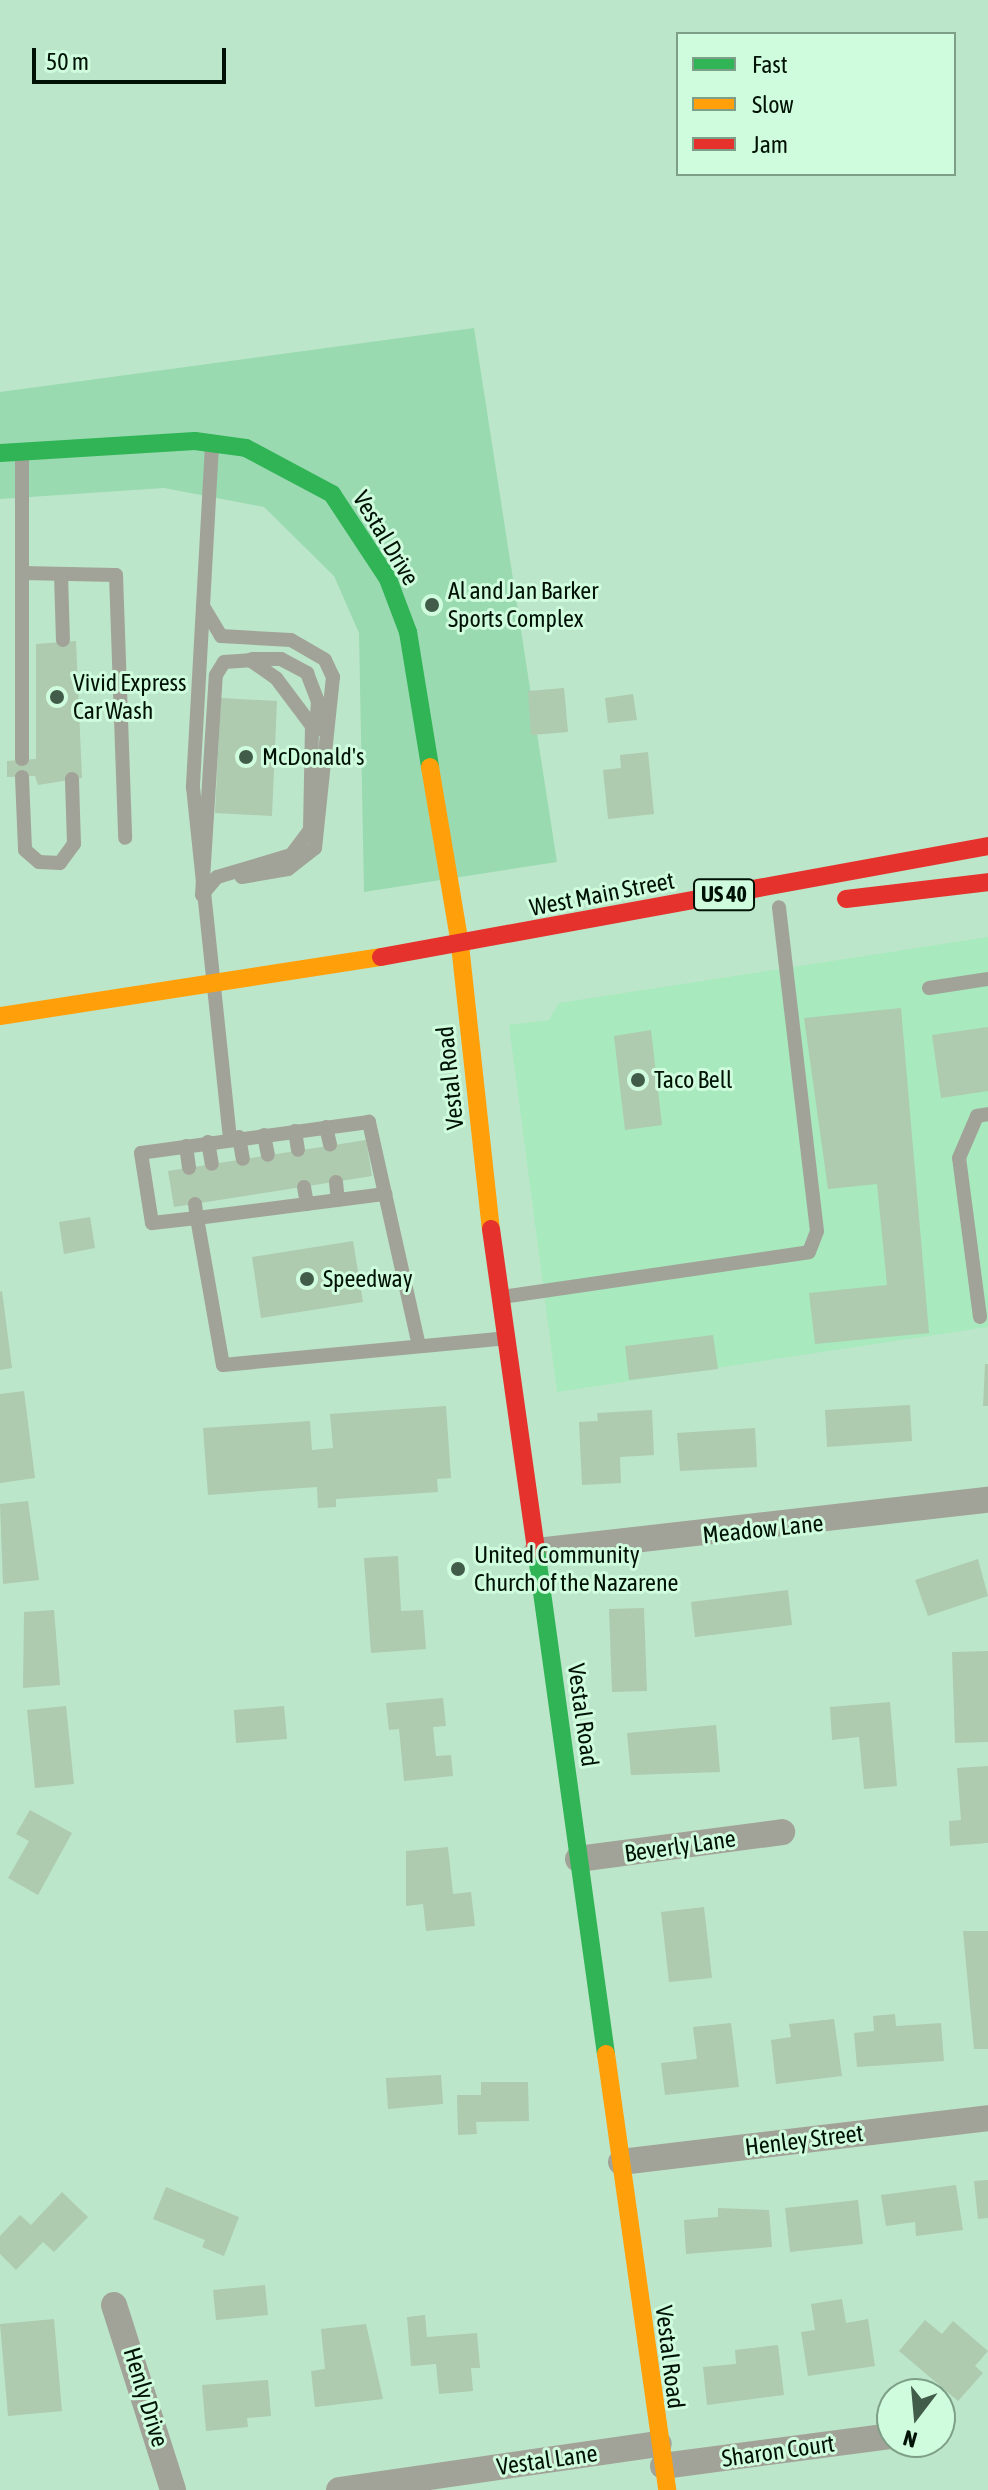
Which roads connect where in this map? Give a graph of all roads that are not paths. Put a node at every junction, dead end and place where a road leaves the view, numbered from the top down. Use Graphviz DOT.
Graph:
graph roads {
  1 [pos="212,443"];
  2 [pos="22,452"];
  3 [pos="0,453"];
  4 [pos="22,573"];
  5 [pos="61,574"];
  6 [pos="202,605"];
  7 [pos="63,640"];
  8 [pos="244,659"];
  9 [pos="311,746"];
  10 [pos="22,759"];
  11 [pos="22,777"];
  12 [pos="72,779"];
  13 [pos="125,838"];
  14 [pos="988,846"];
  15 [pos="988,882"];
  16 [pos="202,895"];
  17 [pos="824,901"];
  18 [pos="786,906"];
  19 [pos="460,945"];
  20 [pos="988,979"];
  21 [pos="217,982"];
  22 [pos="929,988"];
  23 [pos="0,1016"];
  24 [pos="988,1114"];
  25 [pos="326,1127"];
  26 [pos="295,1131"];
  27 [pos="264,1135"];
  28 [pos="235,1138"];
  29 [pos="208,1142"];
  30 [pos="330,1145"];
  31 [pos="186,1146"];
  32 [pos="298,1150"];
  33 [pos="268,1155"];
  34 [pos="243,1159"];
  35 [pos="212,1164"];
  36 [pos="189,1168"];
  37 [pos="336,1182"];
  38 [pos="304,1187"];
  39 [pos="273,1192"];
  40 [pos="385,1194"];
  41 [pos="247,1196"];
  42 [pos="338,1200"];
  43 [pos="307,1204"];
  44 [pos="275,1208"];
  45 [pos="196,1211"];
  46 [pos="250,1211"];
  47 [pos="501,1297"];
  48 [pos="980,1317"];
  49 [pos="507,1338"];
  50 [pos="419,1346"];
  51 [pos="988,1500"];
  52 [pos="537,1551"];
  53 [pos="782,1832"];
  54 [pos="578,1859"];
  55 [pos="988,2118"];
  56 [pos="621,2162"];
  57 [pos="114,2305"];
  58 [pos="876,2438"];
  59 [pos="663,2467"];
  60 [pos="173,2490"];
  61 [pos="339,2490"];
  1 -- 2 [label="street, Vestal Drive"];
  1 -- 6 [label="lane"];
  1 -- 19 [label="street, Vestal Drive"];
  2 -- 3 [label="street, Vestal Drive"];
  2 -- 4 [label="lane"];
  4 -- 5 [label="lane"];
  4 -- 10 [label="lane"];
  5 -- 7 [label="lane"];
  5 -- 13 [label="lane"];
  6 -- 16 [label="lane"];
  6 -- 16 [label="lane"];
  8 -- 9 [label="lane"];
  8 -- 9 [label="lane"];
  8 -- 16 [label="lane"];
  9 -- 16 [label="lane"];
  11 -- 12 [label="lane"];
  14 -- 19 [label="street, West Main Street / US 40"];
  15 -- 17 [label="street"];
  16 -- 21 [label="lane"];
  18 -- 19 [label="street, West Main Street / US 40"];
  18 -- 47 [label="lane"];
  19 -- 21 [label="street, West Main Street / US 40"];
  19 -- 47 [label="street, Vestal Road"];
  20 -- 22 [label="lane"];
  21 -- 23 [label="street, West Main Street / US 40"];
  21 -- 28 [label="lane"];
  24 -- 48 [label="lane"];
  25 -- 26 [label="lane"];
  25 -- 30 [label="lane"];
  25 -- 40 [label="lane"];
  26 -- 27 [label="lane"];
  26 -- 32 [label="lane"];
  27 -- 28 [label="lane"];
  27 -- 33 [label="lane"];
  28 -- 29 [label="lane"];
  28 -- 34 [label="lane"];
  29 -- 31 [label="lane"];
  29 -- 35 [label="lane"];
  31 -- 36 [label="lane"];
  31 -- 45 [label="lane"];
  37 -- 42 [label="lane"];
  38 -- 43 [label="lane"];
  39 -- 44 [label="lane"];
  40 -- 42 [label="lane"];
  40 -- 50 [label="lane"];
  41 -- 46 [label="lane"];
  42 -- 43 [label="lane"];
  43 -- 44 [label="lane"];
  44 -- 46 [label="lane"];
  45 -- 46 [label="lane"];
  45 -- 50 [label="lane"];
  47 -- 49 [label="street, Vestal Road"];
  49 -- 50 [label="lane"];
  49 -- 52 [label="street, Vestal Road"];
  51 -- 52 [label="street, Meadow Lane"];
  52 -- 54 [label="street, Vestal Road"];
  53 -- 54 [label="street, Beverly Lane"];
  54 -- 56 [label="street, Vestal Road"];
  55 -- 56 [label="street, Henley Street"];
  56 -- 59 [label="street, Vestal Road"];
  57 -- 60 [label="street, Henly Drive"];
  58 -- 59 [label="street, Sharon Court"];
  59 -- 61 [label="street, Vestal Lane"];
}
